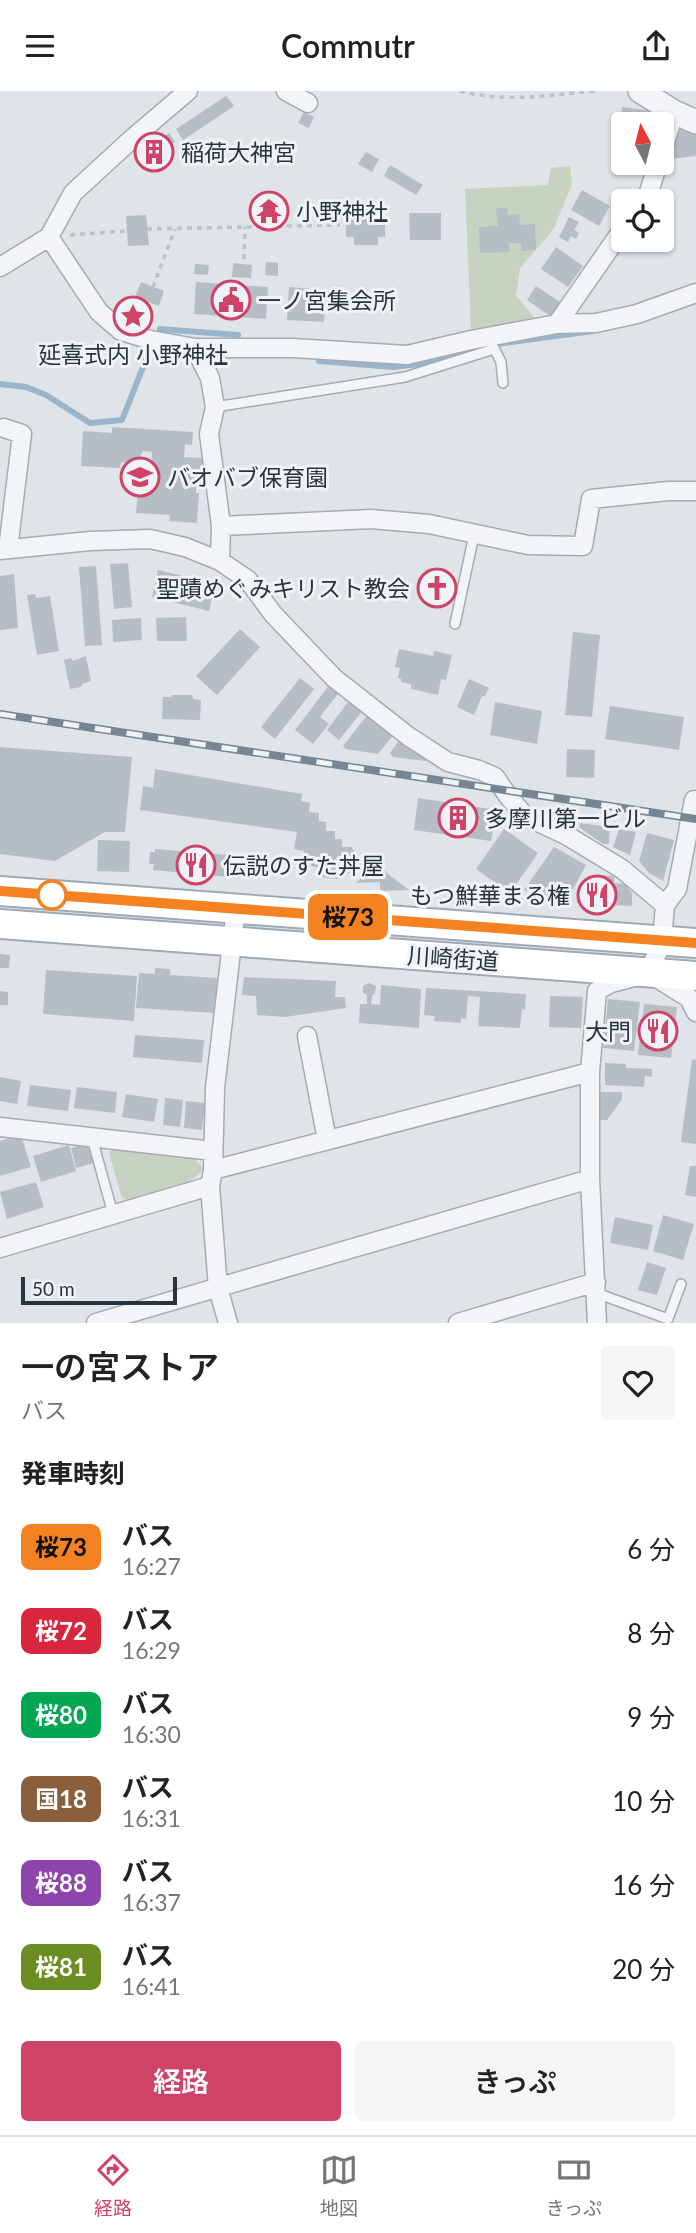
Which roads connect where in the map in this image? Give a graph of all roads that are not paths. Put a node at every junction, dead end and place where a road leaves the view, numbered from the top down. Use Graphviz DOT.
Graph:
graph roads {
  1 [pos="188,91"];
  2 [pos="286,91"];
  3 [pos="651,94"];
  4 [pos="308,103"];
  5 [pos="674,112"];
  6 [pos="696,122"];
  7 [pos="49,237"];
  8 [pos="611,246"];
  9 [pos="0,267"];
  10 [pos="696,293"];
  11 [pos="557,324"];
  12 [pos="493,343"];
  13 [pos="195,348"];
  14 [pos="503,383"];
  15 [pos="215,407"];
  16 [pos="4,428"];
  17 [pos="696,491"];
  18 [pos="221,526"];
  19 [pos="474,535"];
  20 [pos="4,549"];
  21 [pos="220,561"];
  22 [pos="455,624"];
  23 [pos="695,799"];
  24 [pos="0,891"];
  25 [pos="665,905"];
  26 [pos="236,909"];
  27 [pos="0,924"];
  28 [pos="232,941"];
  29 [pos="662,941"];
  30 [pos="696,943"];
  31 [pos="649,973"];
  32 [pos="696,976"];
  33 [pos="696,1012"];
  34 [pos="307,1036"];
  35 [pos="590,1072"];
  36 [pos="0,1127"];
  37 [pos="92,1138"];
  38 [pos="327,1140"];
  39 [pos="213,1151"];
  40 [pos="211,1178"];
  41 [pos="590,1179"];
  42 [pos="113,1214"];
  43 [pos="1,1242"];
  44 [pos="681,1284"];
  45 [pos="218,1287"];
  46 [pos="596,1288"];
  47 [pos="96,1323"];
  48 [pos="228,1323"];
  49 [pos="458,1323"];
  50 [pos="597,1323"];
  1 -- 7 [label="street"];
  2 -- 4 [label="street"];
  3 -- 5 [label="street"];
  5 -- 6 [label="street"];
  7 -- 9 [label="street"];
  7 -- 13 [label="street"];
  8 -- 11 [label="street"];
  10 -- 11 [label="street"];
  11 -- 12 [label="street"];
  12 -- 13 [label="street"];
  12 -- 14 [label="lane"];
  12 -- 15 [label="lane"];
  13 -- 15 [label="street"];
  15 -- 18 [label="street"];
  16 -- 20 [label="street"];
  17 -- 19 [label="street"];
  18 -- 19 [label="street"];
  18 -- 21 [label="street"];
  19 -- 22 [label="lane"];
  20 -- 21 [label="street"];
  21 -- 25 [label="street"];
  23 -- 25 [label="street"];
  24 -- 26 [label="main road, 川崎街道"];
  25 -- 29 [label="street"];
  26 -- 28 [label="street"];
  26 -- 29 [label="main road, 川崎街道"];
  27 -- 28 [label="main road, 川崎街道"];
  28 -- 31 [label="main road, 川崎街道"];
  28 -- 39 [label="street"];
  29 -- 30 [label="main road, 川崎街道"];
  29 -- 31 [label="street"];
  31 -- 32 [label="main road, 川崎街道"];
  31 -- 33 [label="street"];
  31 -- 35 [label="street"];
  34 -- 38 [label="street"];
  35 -- 38 [label="street"];
  35 -- 41 [label="street"];
  36 -- 37 [label="street"];
  37 -- 39 [label="street"];
  37 -- 42 [label="lane"];
  38 -- 40 [label="street"];
  39 -- 40 [label="street"];
  40 -- 42 [label="street"];
  40 -- 45 [label="street"];
  41 -- 45 [label="street"];
  41 -- 46 [label="street"];
  42 -- 43 [label="street"];
  44 -- 46 [label="lane"];
  45 -- 47 [label="street"];
  45 -- 48 [label="street"];
  46 -- 49 [label="street"];
  46 -- 50 [label="street"];
}
